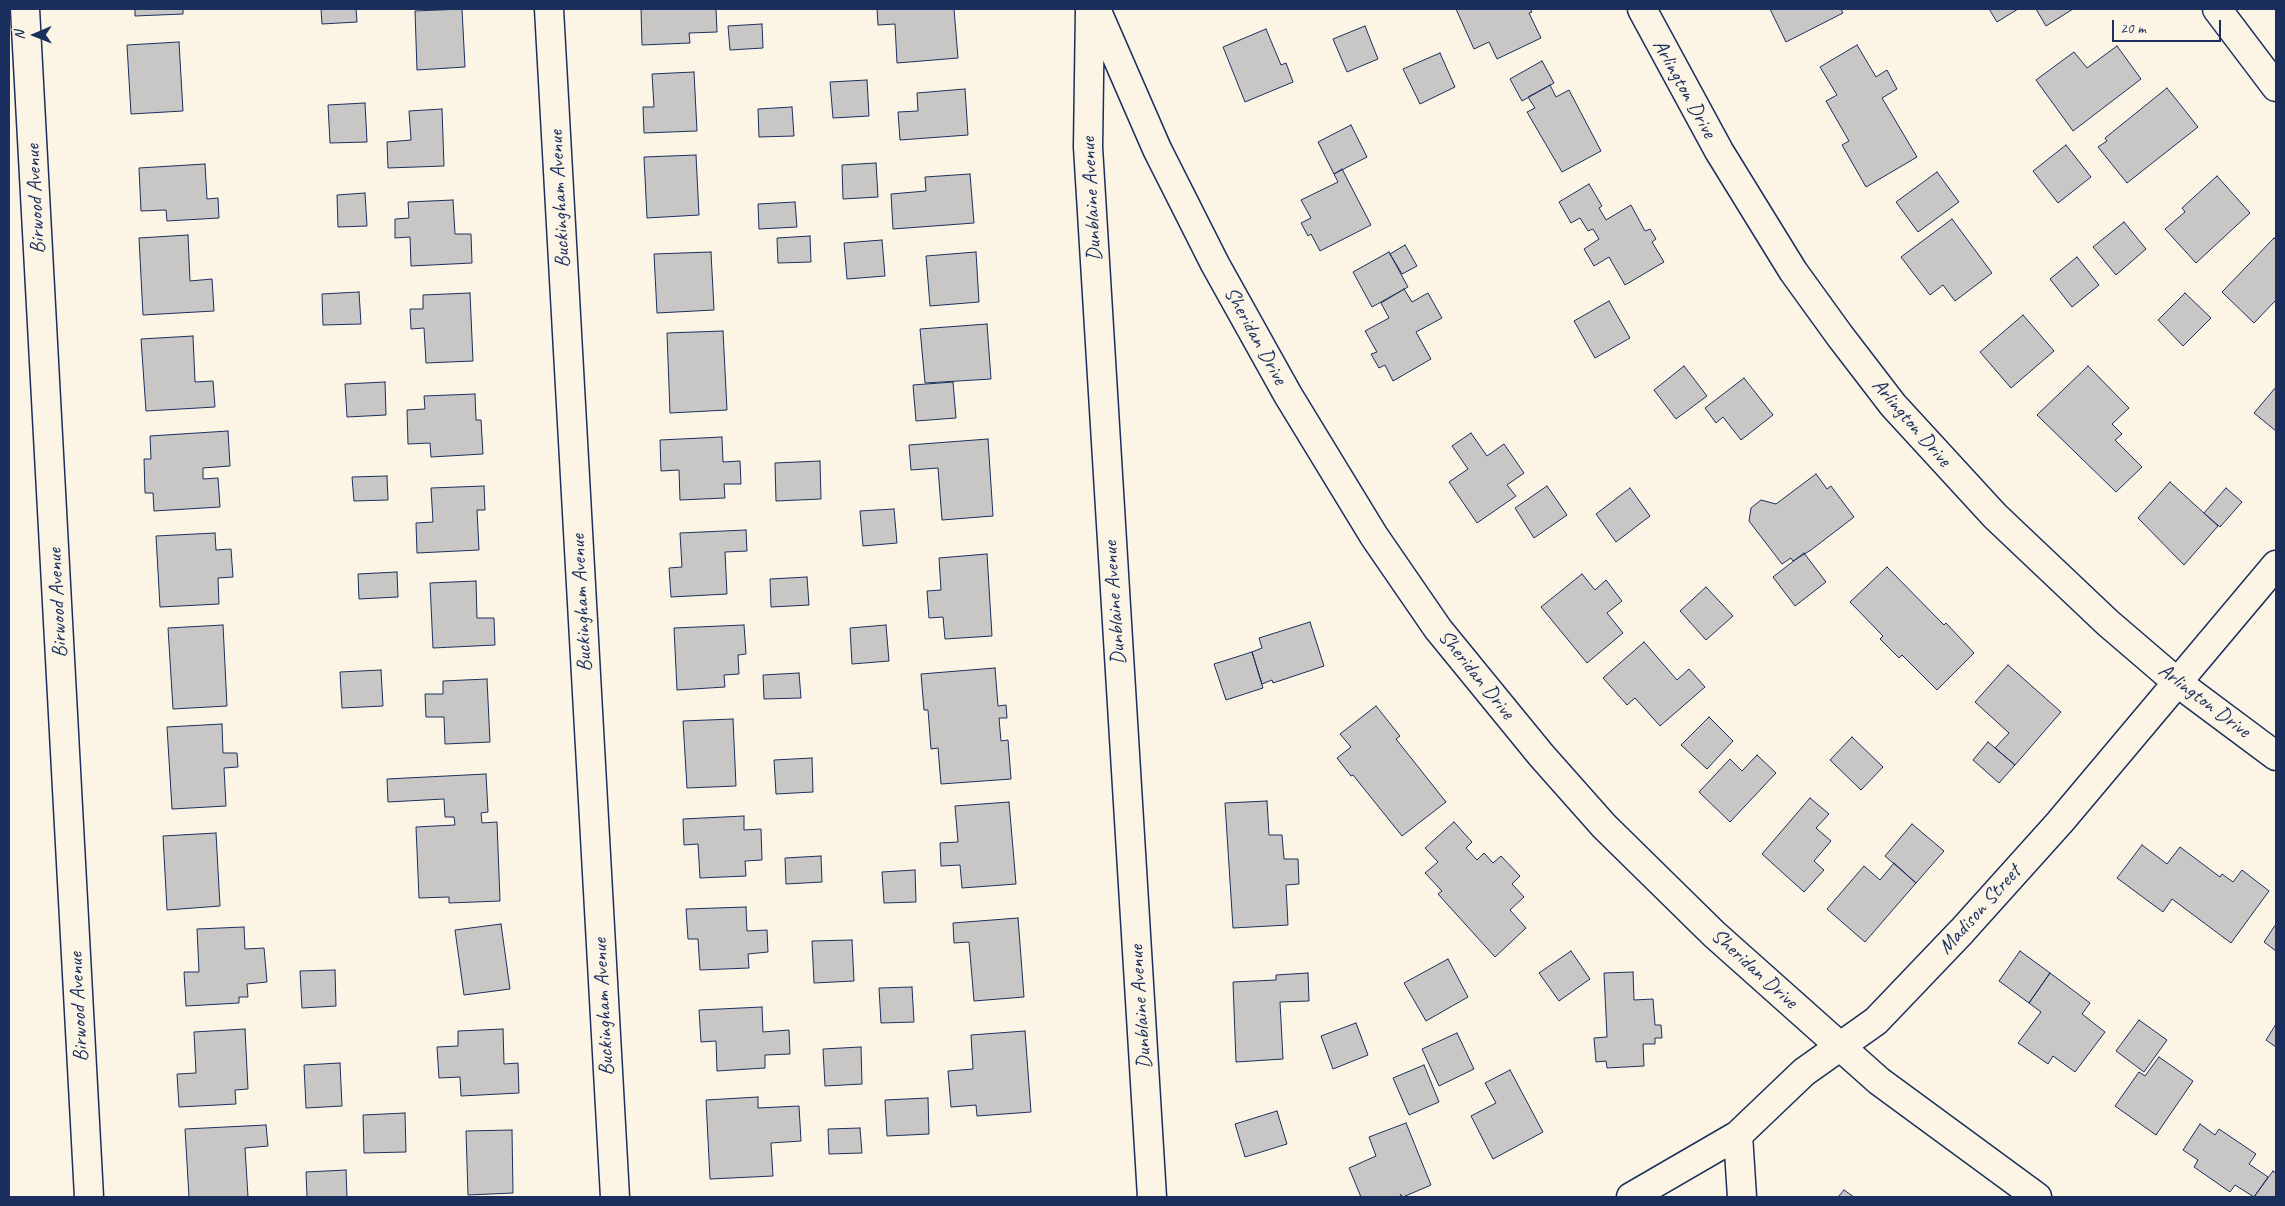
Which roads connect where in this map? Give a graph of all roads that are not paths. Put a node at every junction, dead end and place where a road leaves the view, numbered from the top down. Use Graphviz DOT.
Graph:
graph roads {
  1 [pos="25,9"];
  2 [pos="550,9"];
  3 [pos="1090,9"];
  4 [pos="1096,9"];
  5 [pos="1642,9"];
  6 [pos="2217,9"];
  7 [pos="2276,87"];
  8 [pos="2276,565"];
  9 [pos="2178,683"];
  10 [pos="2276,756"];
  11 [pos="1839,1045"];
  12 [pos="1738,1136"];
  13 [pos="89,1197"];
  14 [pos="615,1197"];
  15 [pos="1152,1197"];
  16 [pos="1631,1197"];
  17 [pos="1742,1197"];
  18 [pos="2037,1197"];
  1 -- 13 [label="street, Birwood Avenue"];
  2 -- 14 [label="street, Buckingham Avenue"];
  3 -- 15 [label="street, Dunblaine Avenue"];
  4 -- 11 [label="street, Sheridan Drive"];
  5 -- 9 [label="street, Arlington Drive"];
  6 -- 7 [label="street"];
  8 -- 9 [label="street, Madison Street"];
  9 -- 10 [label="street, Arlington Drive"];
  9 -- 11 [label="street, Madison Street"];
  11 -- 12 [label="street, Madison Street"];
  11 -- 18 [label="street, Sheridan Drive"];
  12 -- 16 [label="street, Madison Street"];
  12 -- 17 [label="street"];
}
